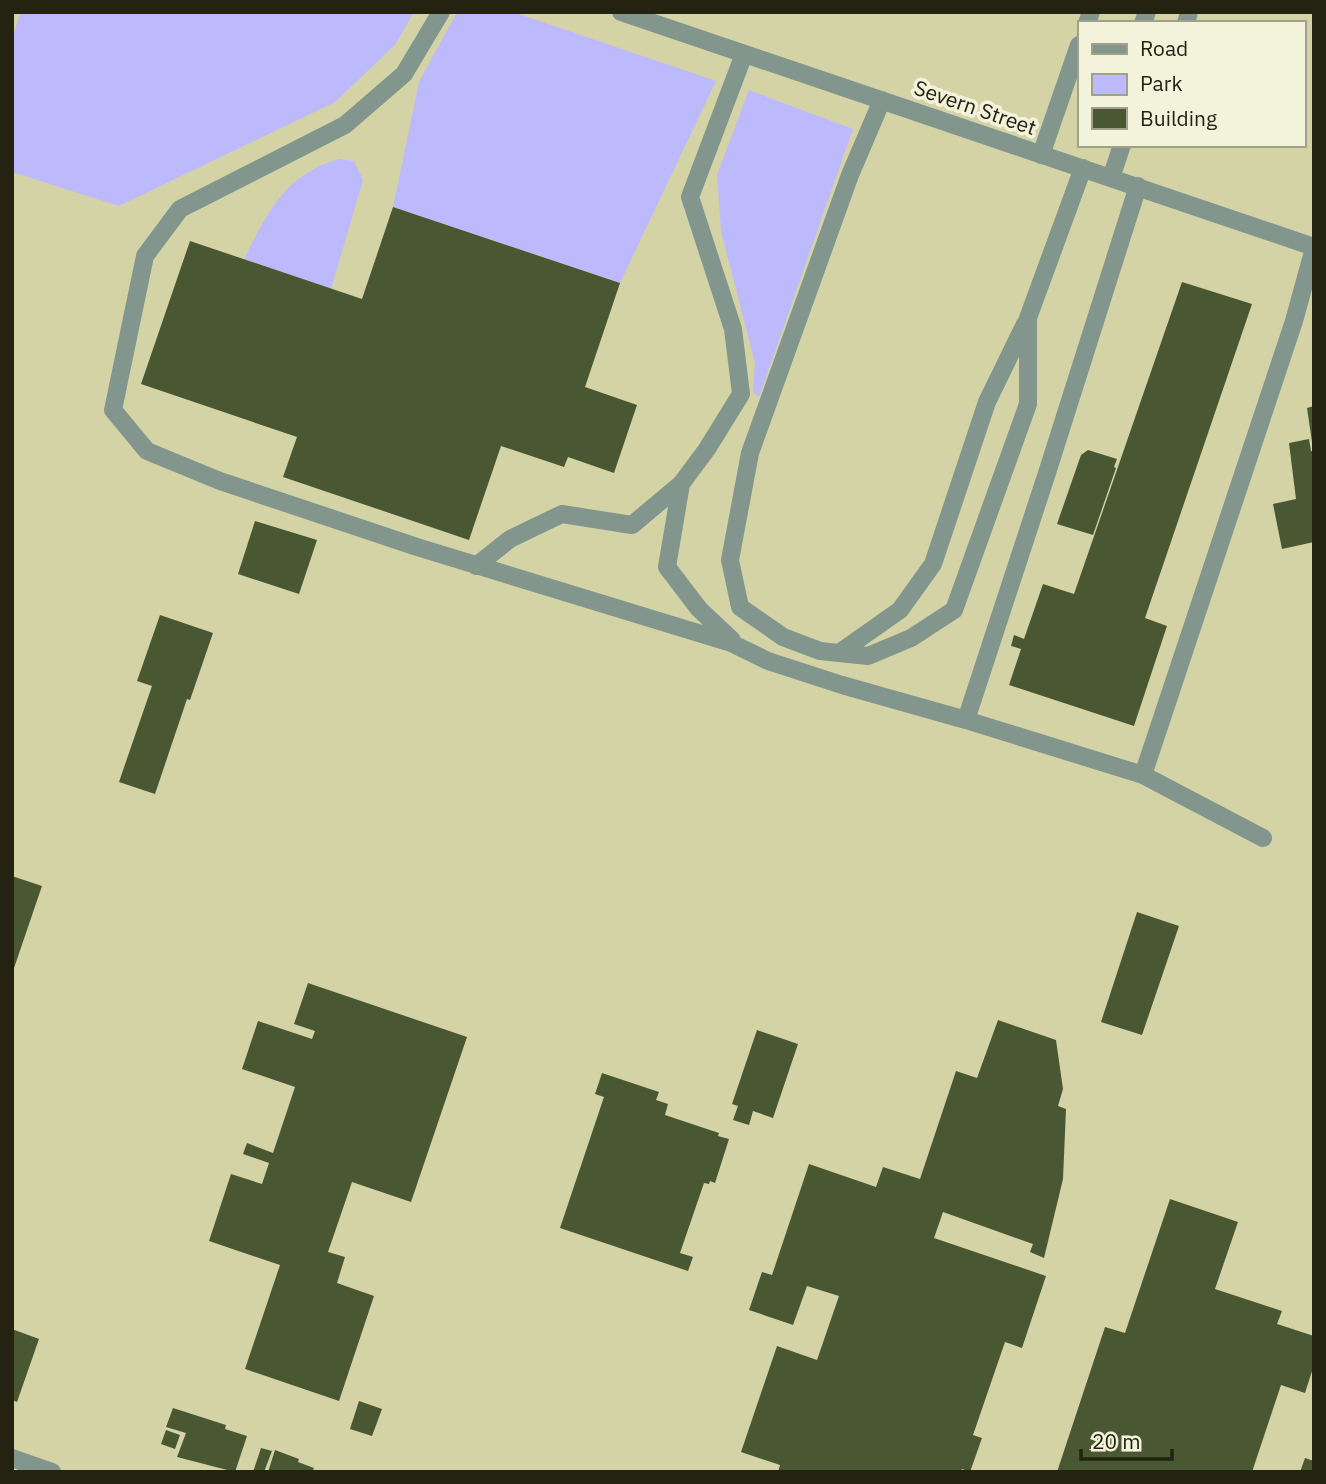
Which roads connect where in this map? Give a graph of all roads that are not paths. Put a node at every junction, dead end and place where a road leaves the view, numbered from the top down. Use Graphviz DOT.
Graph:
graph roads {
  1 [pos="441,12"];
  2 [pos="621,12"];
  3 [pos="1078,48"];
  4 [pos="744,54"];
  5 [pos="882,100"];
  6 [pos="1121,147"];
  7 [pos="1041,155"];
  8 [pos="1083,168"];
  9 [pos="1111,178"];
  10 [pos="1138,186"];
  11 [pos="1314,247"];
  12 [pos="1028,318"];
  13 [pos="681,484"];
  14 [pos="476,566"];
  15 [pos="839,653"];
  16 [pos="768,661"];
  17 [pos="966,720"];
  18 [pos="1143,775"];
  19 [pos="1263,838"];
  20 [pos="12,1458"];
  21 [pos="52,1472"];
  1 -- 14 [label="street"];
  2 -- 4 [label="street, Severn Street"];
  3 -- 7 [label="street"];
  4 -- 5 [label="street, Severn Street"];
  4 -- 13 [label="street"];
  5 -- 7 [label="street, Severn Street"];
  5 -- 15 [label="street"];
  6 -- 9 [label="street"];
  7 -- 8 [label="street, Severn Street"];
  8 -- 9 [label="street, Severn Street"];
  8 -- 12 [label="street"];
  9 -- 10 [label="street, Severn Street"];
  10 -- 11 [label="street, Severn Street"];
  10 -- 17 [label="street"];
  11 -- 18 [label="street"];
  12 -- 15 [label="street"];
  12 -- 15 [label="street"];
  13 -- 14 [label="street"];
  13 -- 16 [label="street"];
  14 -- 16 [label="street"];
  16 -- 17 [label="street"];
  17 -- 18 [label="street"];
  18 -- 19 [label="street"];
  20 -- 21 [label="street"];
}
